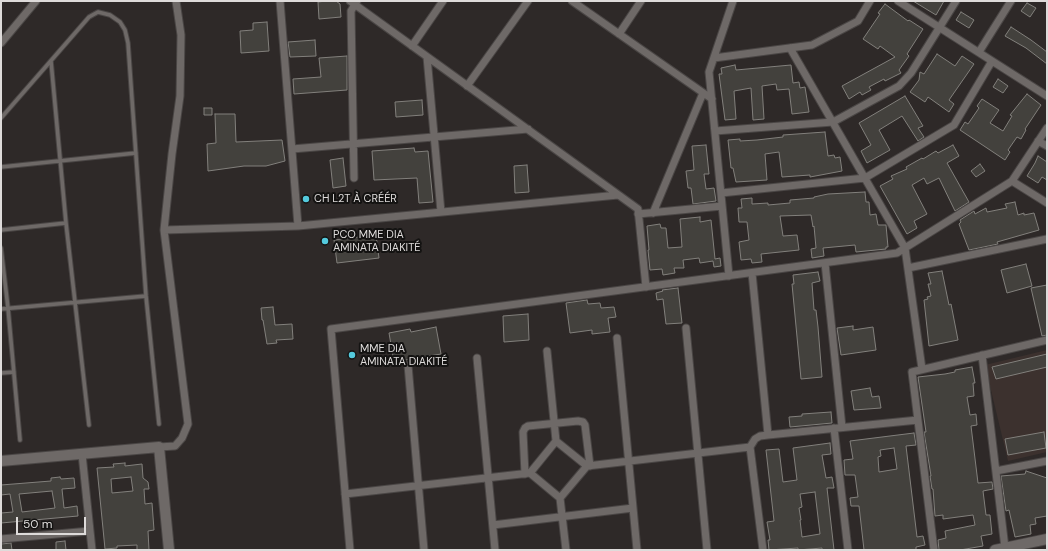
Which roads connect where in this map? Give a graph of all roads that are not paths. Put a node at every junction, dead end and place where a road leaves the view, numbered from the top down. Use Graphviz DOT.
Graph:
graph roads {
  1 [pos="35,1"];
  2 [pos="176,1"];
  3 [pos="280,1"];
  4 [pos="443,1"];
  5 [pos="528,1"];
  6 [pos="572,1"];
  7 [pos="641,1"];
  8 [pos="733,1"];
  9 [pos="870,1"];
  10 [pos="898,1"];
  11 [pos="956,1"];
  12 [pos="1011,1"];
  13 [pos="354,2"];
  14 [pos="940,27"];
  15 [pos="619,34"];
  16 [pos="1,43"];
  17 [pos="412,46"];
  18 [pos="790,48"];
  19 [pos="978,52"];
  20 [pos="427,57"];
  21 [pos="714,58"];
  22 [pos="51,61"];
  23 [pos="992,61"];
  24 [pos="467,86"];
  25 [pos="703,93"];
  26 [pos="1047,96"];
  27 [pos="712,99"];
  28 [pos="1,118"];
  29 [pos="833,122"];
  30 [pos="1047,128"];
  31 [pos="528,129"];
  32 [pos="715,131"];
  33 [pos="434,137"];
  34 [pos="1038,141"];
  35 [pos="354,144"];
  36 [pos="1047,146"];
  37 [pos="292,149"];
  38 [pos="136,154"];
  39 [pos="60,161"];
  40 [pos="1,167"];
  41 [pos="354,178"];
  42 [pos="865,178"];
  43 [pos="1012,180"];
  44 [pos="721,193"];
  45 [pos="618,195"];
  46 [pos="1047,203"];
  47 [pos="722,206"];
  48 [pos="441,212"];
  49 [pos="653,213"];
  50 [pos="638,214"];
  51 [pos="66,223"];
  52 [pos="298,226"];
  53 [pos="1,230"];
  54 [pos="164,230"];
  55 [pos="1047,238"];
  56 [pos="1,248"];
  57 [pos="905,248"];
  58 [pos="825,263"];
  59 [pos="908,268"];
  60 [pos="752,273"];
  61 [pos="729,276"];
  62 [pos="646,287"];
  63 [pos="146,296"];
  64 [pos="76,302"];
  65 [pos="8,308"];
  66 [pos="1,309"];
  67 [pos="686,328"];
  68 [pos="617,338"];
  69 [pos="1047,340"];
  70 [pos="547,351"];
  71 [pos="982,355"];
  72 [pos="477,358"];
  73 [pos="408,365"];
  74 [pos="922,370"];
  75 [pos="14,372"];
  76 [pos="1,373"];
  77 [pos="918,420"];
  78 [pos="554,423"];
  79 [pos="159,424"];
  80 [pos="89,425"];
  81 [pos="838,428"];
  82 [pos="768,435"];
  83 [pos="20,440"];
  84 [pos="556,441"];
  85 [pos="750,447"];
  86 [pos="158,448"];
  87 [pos="698,453"];
  88 [pos="82,454"];
  89 [pos="1,461"];
  90 [pos="628,461"];
  91 [pos="1047,461"];
  92 [pos="588,466"];
  93 [pos="996,472"];
  94 [pos="527,474"];
  95 [pos="488,478"];
  96 [pos="418,486"];
  97 [pos="345,494"];
  98 [pos="560,498"];
  99 [pos="633,508"];
  100 [pos="562,516"];
  101 [pos="493,525"];
  102 [pos="90,531"];
  103 [pos="1,539"];
  104 [pos="1047,539"];
  105 [pos="1006,548"];
  106 [pos="92,550"];
  107 [pos="169,550"];
  108 [pos="350,550"];
  109 [pos="424,550"];
  110 [pos="495,550"];
  111 [pos="566,550"];
  112 [pos="637,550"];
  113 [pos="707,550"];
  114 [pos="763,550"];
  115 [pos="848,550"];
  116 [pos="934,550"];
  117 [pos="995,550"];
  1 -- 16 [label="street"];
  2 -- 54 [label="street"];
  3 -- 37 [label="street"];
  4 -- 17 [label="street"];
  5 -- 24 [label="street"];
  6 -- 15 [label="street"];
  7 -- 15 [label="street"];
  8 -- 21 [label="street"];
  9 -- 18 [label="street"];
  10 -- 14 [label="street"];
  11 -- 14 [label="street"];
  12 -- 19 [label="street"];
  13 -- 17 [label="street"];
  13 -- 35 [label="street"];
  14 -- 19 [label="street"];
  14 -- 29 [label="street"];
  15 -- 25 [label="street"];
  17 -- 20 [label="street"];
  18 -- 21 [label="street"];
  18 -- 29 [label="street"];
  19 -- 23 [label="street"];
  20 -- 24 [label="street"];
  20 -- 33 [label="street"];
  21 -- 27 [label="street"];
  22 -- 28 [label="lane"];
  22 -- 38 [label="lane"];
  22 -- 39 [label="lane"];
  23 -- 26 [label="street"];
  23 -- 42 [label="street"];
  24 -- 31 [label="street"];
  25 -- 27 [label="street"];
  25 -- 49 [label="street"];
  27 -- 32 [label="street"];
  29 -- 32 [label="street"];
  29 -- 42 [label="street"];
  30 -- 34 [label="street"];
  31 -- 33 [label="street"];
  31 -- 45 [label="street"];
  32 -- 44 [label="street"];
  33 -- 35 [label="street"];
  33 -- 48 [label="street"];
  34 -- 36 [label="street"];
  34 -- 43 [label="street"];
  35 -- 37 [label="street"];
  35 -- 41 [label="street"];
  37 -- 52 [label="street"];
  38 -- 39 [label="lane"];
  38 -- 63 [label="lane"];
  39 -- 40 [label="lane"];
  39 -- 51 [label="lane"];
  42 -- 44 [label="street"];
  42 -- 57 [label="street"];
  43 -- 46 [label="street"];
  43 -- 57 [label="street"];
  44 -- 47 [label="street"];
  45 -- 48 [label="street"];
  45 -- 50 [label="street"];
  47 -- 49 [label="street"];
  47 -- 61 [label="street"];
  48 -- 52 [label="street"];
  49 -- 50 [label="street"];
  50 -- 62 [label="street"];
  51 -- 53 [label="lane"];
  51 -- 64 [label="lane"];
  52 -- 54 [label="street"];
  54 -- 86 [label="street"];
  55 -- 59 [label="street"];
  56 -- 65 [label="lane"];
  57 -- 58 [label="street"];
  57 -- 59 [label="street"];
  58 -- 60 [label="street"];
  58 -- 81 [label="street"];
  59 -- 74 [label="street"];
  60 -- 61 [label="street"];
  60 -- 82 [label="street"];
  61 -- 62 [label="street"];
  62 -- 97 [label="street"];
  63 -- 64 [label="lane"];
  63 -- 79 [label="lane"];
  64 -- 65 [label="lane"];
  64 -- 80 [label="lane"];
  65 -- 66 [label="lane"];
  65 -- 75 [label="lane"];
  67 -- 87 [label="street"];
  68 -- 90 [label="street"];
  69 -- 71 [label="street"];
  70 -- 78 [label="street"];
  71 -- 74 [label="street"];
  71 -- 93 [label="street"];
  72 -- 95 [label="street"];
  73 -- 96 [label="street"];
  74 -- 77 [label="street"];
  75 -- 76 [label="lane"];
  75 -- 83 [label="lane"];
  77 -- 81 [label="street"];
  77 -- 116 [label="street"];
  78 -- 84 [label="street"];
  78 -- 92 [label="street"];
  78 -- 94 [label="street"];
  81 -- 82 [label="street"];
  81 -- 115 [label="street"];
  82 -- 85 [label="street"];
  84 -- 92 [label="street"];
  84 -- 94 [label="street"];
  85 -- 87 [label="street"];
  85 -- 114 [label="street"];
  86 -- 88 [label="street"];
  86 -- 107 [label="street"];
  87 -- 90 [label="street"];
  87 -- 113 [label="street"];
  88 -- 89 [label="street"];
  88 -- 102 [label="street"];
  90 -- 92 [label="street"];
  90 -- 99 [label="street"];
  91 -- 93 [label="street"];
  92 -- 98 [label="street"];
  93 -- 105 [label="street"];
  94 -- 95 [label="street"];
  94 -- 98 [label="street"];
  95 -- 96 [label="street"];
  95 -- 101 [label="street"];
  96 -- 97 [label="street"];
  96 -- 109 [label="street"];
  97 -- 108 [label="street"];
  98 -- 100 [label="street"];
  99 -- 100 [label="street"];
  99 -- 112 [label="street"];
  100 -- 101 [label="street"];
  100 -- 111 [label="street"];
  101 -- 110 [label="street"];
  102 -- 103 [label="street"];
  102 -- 106 [label="street"];
  104 -- 105 [label="street"];
  105 -- 117 [label="street"];
}
